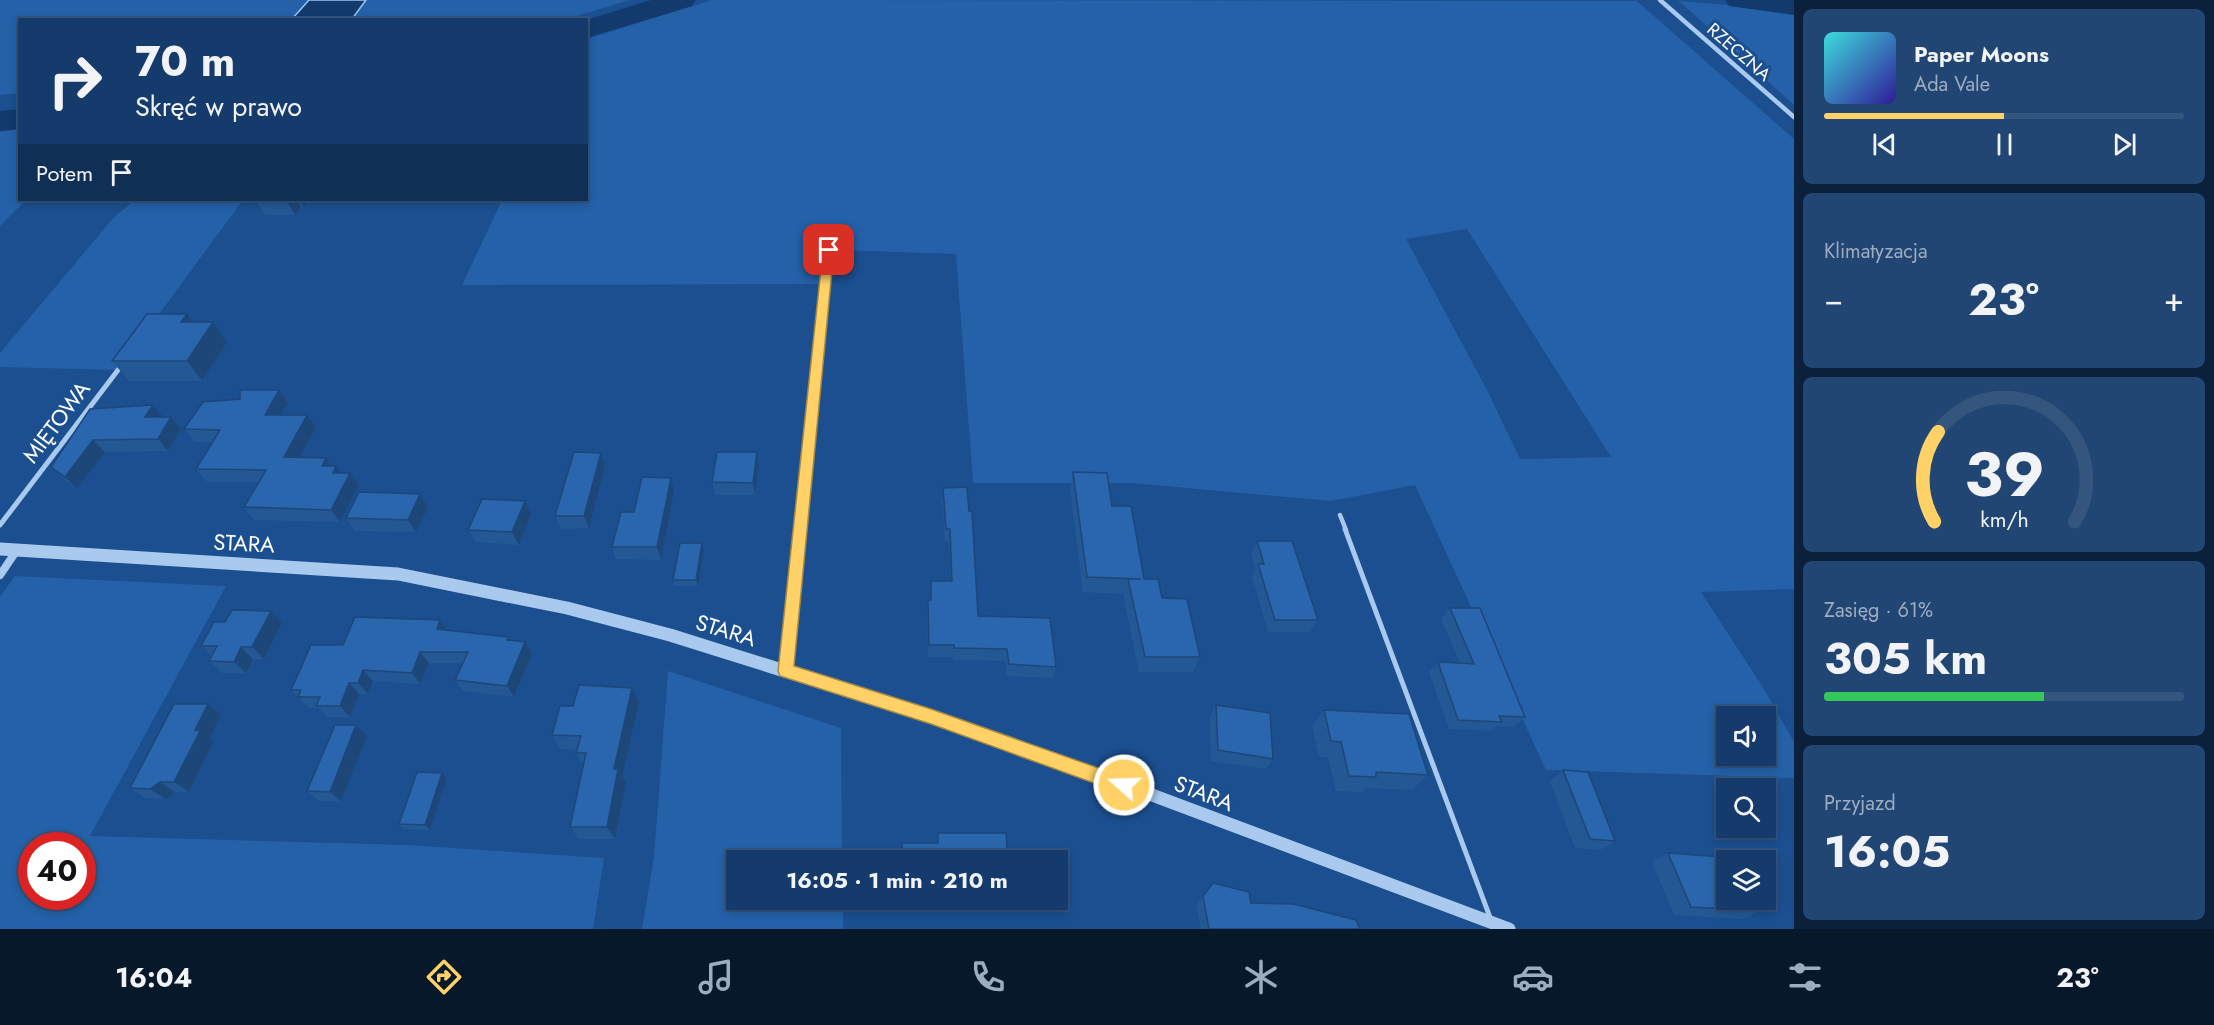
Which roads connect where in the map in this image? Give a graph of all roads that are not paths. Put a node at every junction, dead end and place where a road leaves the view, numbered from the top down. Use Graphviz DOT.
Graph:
graph roads {
  1 [pos="1660,0"];
  2 [pos="1794,117"];
  3 [pos="829,250"];
  4 [pos="118,370"];
  5 [pos="1340,515"];
  6 [pos="0,525"];
  7 [pos="0,549"];
  8 [pos="18,550"];
  9 [pos="0,575"];
  10 [pos="786,671"];
  11 [pos="1492,923"];
  12 [pos="1509,929"];
  1 -- 2 [label="street, RZECZNA"];
  3 -- 10 [label="lane"];
  4 -- 6 [label="street, MIĘTOWA"];
  5 -- 11 [label="lane"];
  7 -- 8 [label="street, STARA"];
  8 -- 9 [label="street"];
  8 -- 10 [label="street, STARA"];
  10 -- 11 [label="street, STARA"];
  11 -- 12 [label="street, STARA"];
}
